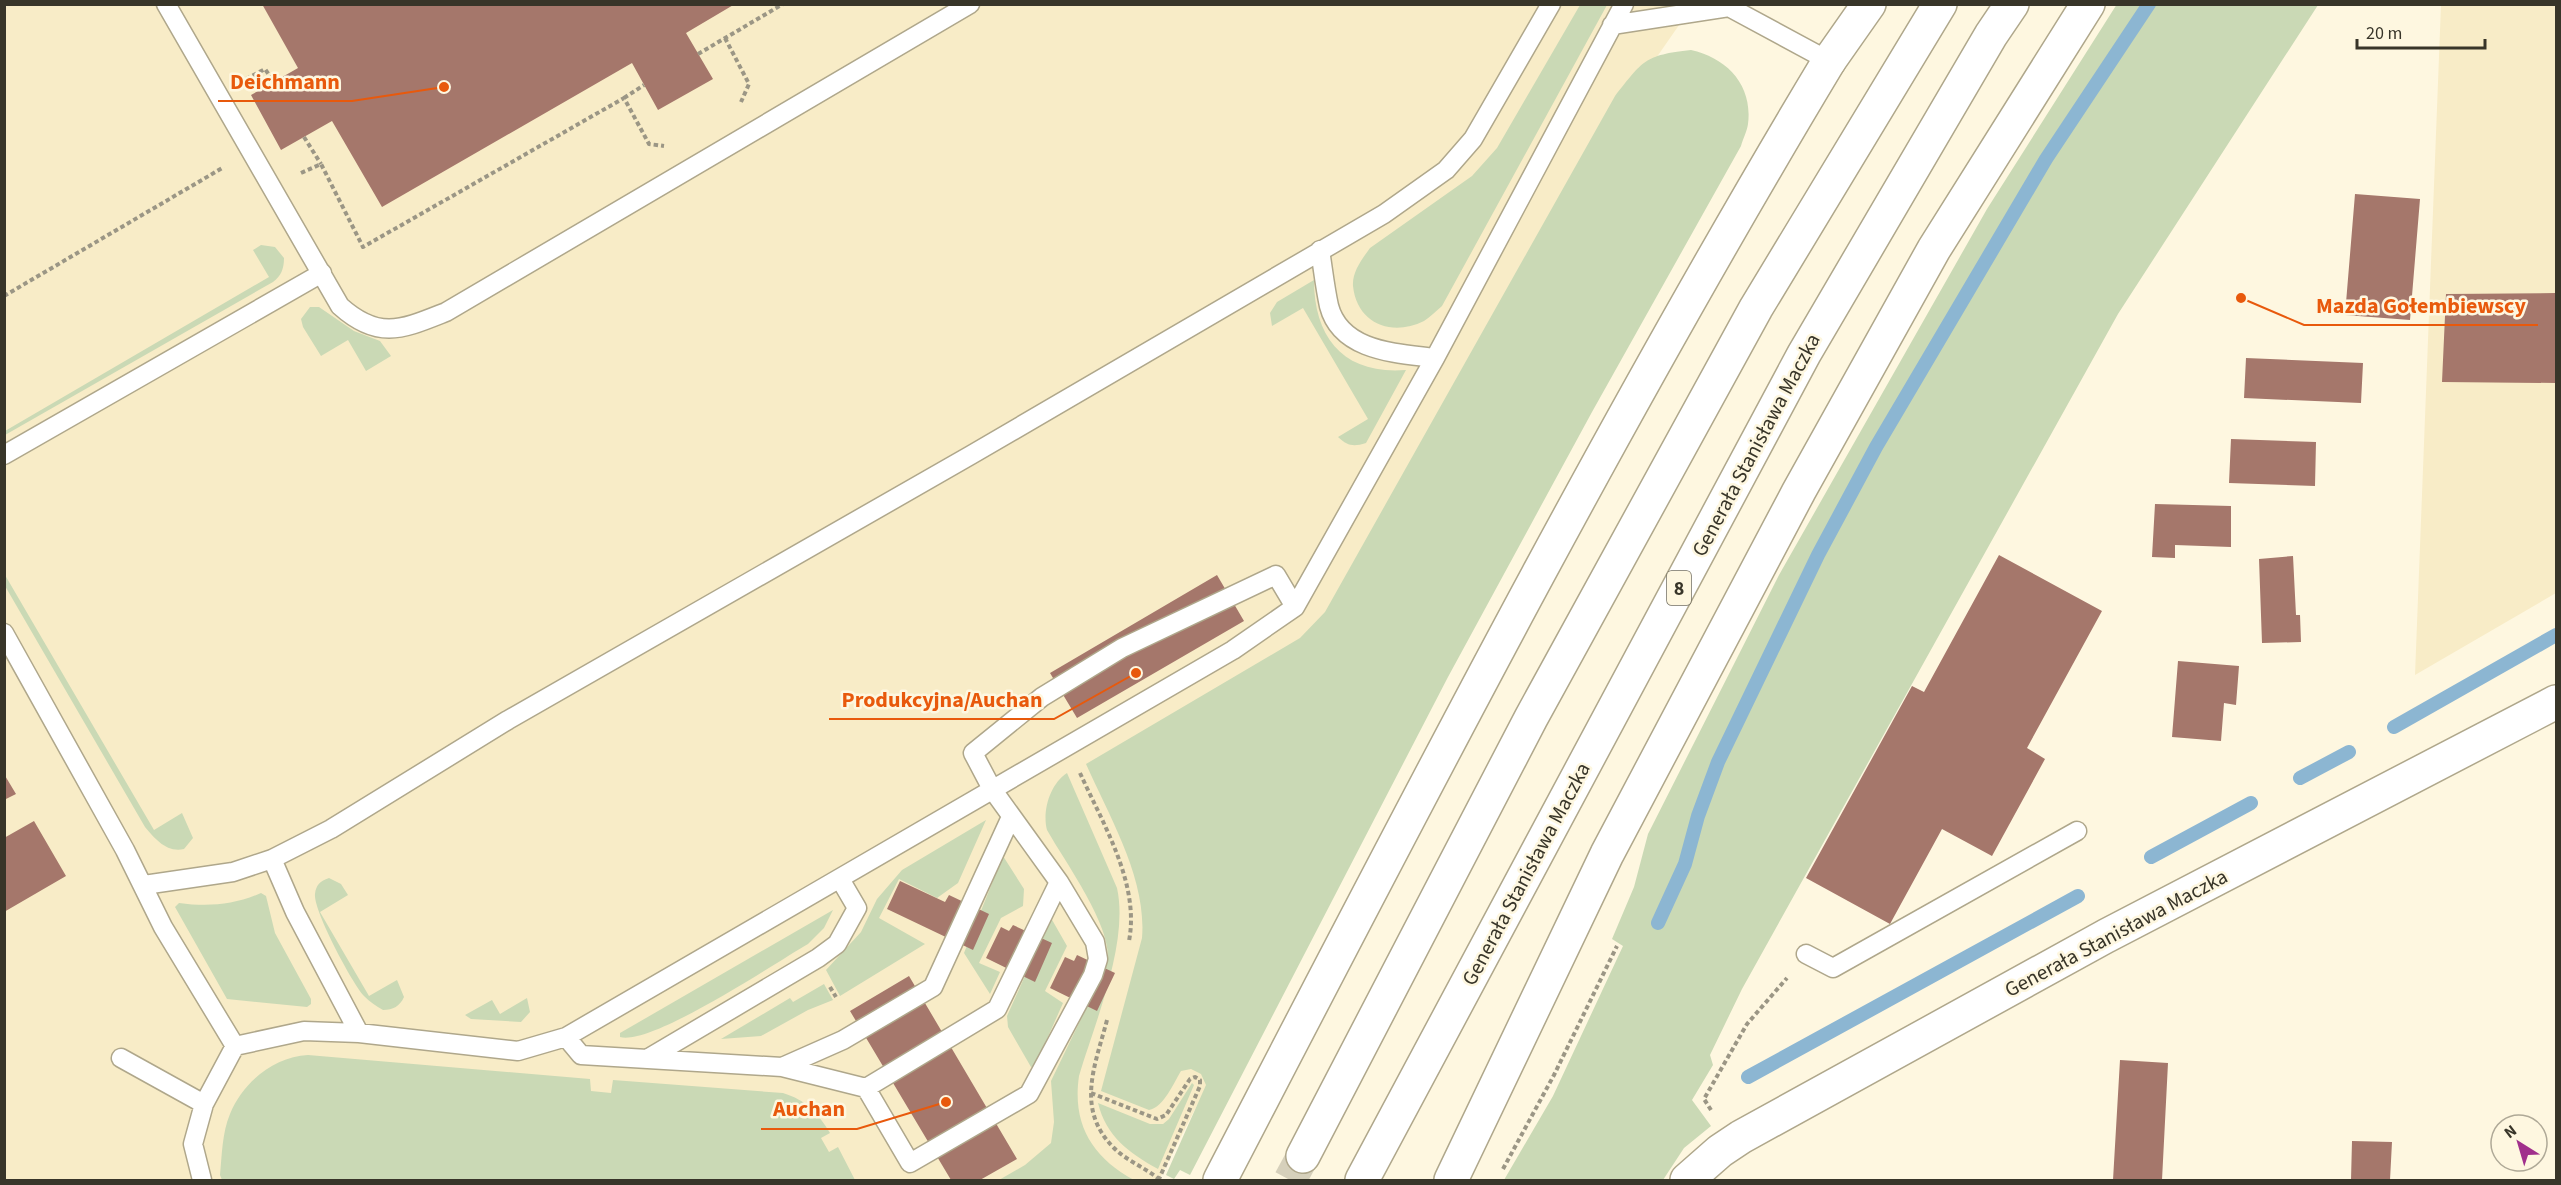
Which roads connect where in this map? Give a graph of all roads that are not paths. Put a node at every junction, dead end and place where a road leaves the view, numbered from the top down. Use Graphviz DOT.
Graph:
graph roads {
  1 [pos="166,4"];
  2 [pos="970,4"];
  3 [pos="1551,4"];
  4 [pos="1624,4"];
  5 [pos="1869,4"];
  6 [pos="1940,4"];
  7 [pos="2012,4"];
  8 [pos="2088,4"];
  9 [pos="1729,6"];
  10 [pos="1612,25"];
  11 [pos="1829,61"];
  12 [pos="1320,250"];
  13 [pos="322,273"];
  14 [pos="1435,358"];
  15 [pos="4,455"];
  16 [pos="1295,607"];
  17 [pos="4,633"];
  18 [pos="2556,702"];
  19 [pos="992,789"];
  20 [pos="1011,817"];
  21 [pos="2077,831"];
  22 [pos="272,859"];
  23 [pos="840,879"];
  24 [pos="1059,882"];
  25 [pos="144,885"];
  26 [pos="1806,954"];
  27 [pos="358,1033"];
  28 [pos="566,1037"];
  29 [pos="236,1046"];
  30 [pos="121,1058"];
  31 [pos="647,1059"];
  32 [pos="782,1067"];
  33 [pos="866,1088"];
  34 [pos="204,1104"];
  35 [pos="1303,1156"];
  36 [pos="202,1180"];
  37 [pos="1220,1180"];
  38 [pos="1362,1180"];
  39 [pos="1451,1180"];
  40 [pos="1687,1180"];
  1 -- 13 [label="lane"];
  2 -- 13 [label="lane"];
  3 -- 12 [label="lane"];
  4 -- 10 [label="lane"];
  5 -- 11 [label="main road"];
  6 -- 35 [label="main road"];
  7 -- 38 [label="main road, Generała Stanisława Maczka / 8"];
  8 -- 39 [label="main road"];
  9 -- 10 [label="lane"];
  9 -- 11 [label="lane"];
  10 -- 14 [label="lane"];
  11 -- 37 [label="main road"];
  12 -- 14 [label="lane"];
  12 -- 22 [label="lane"];
  13 -- 15 [label="lane"];
  14 -- 16 [label="lane"];
  16 -- 19 [label="lane"];
  16 -- 19 [label="lane"];
  17 -- 25 [label="lane"];
  18 -- 40 [label="main road, Generała Stanisława Maczka"];
  19 -- 20 [label="lane"];
  19 -- 23 [label="lane"];
  20 -- 24 [label="lane"];
  20 -- 32 [label="lane"];
  21 -- 26 [label="lane"];
  22 -- 25 [label="lane"];
  22 -- 27 [label="lane"];
  23 -- 28 [label="lane"];
  23 -- 31 [label="lane"];
  24 -- 33 [label="lane"];
  24 -- 33 [label="lane"];
  25 -- 29 [label="lane"];
  27 -- 28 [label="lane"];
  27 -- 29 [label="lane"];
  28 -- 31 [label="lane"];
  29 -- 34 [label="lane"];
  30 -- 34 [label="lane"];
  31 -- 32 [label="lane"];
  32 -- 33 [label="lane"];
  34 -- 36 [label="lane"];
}
